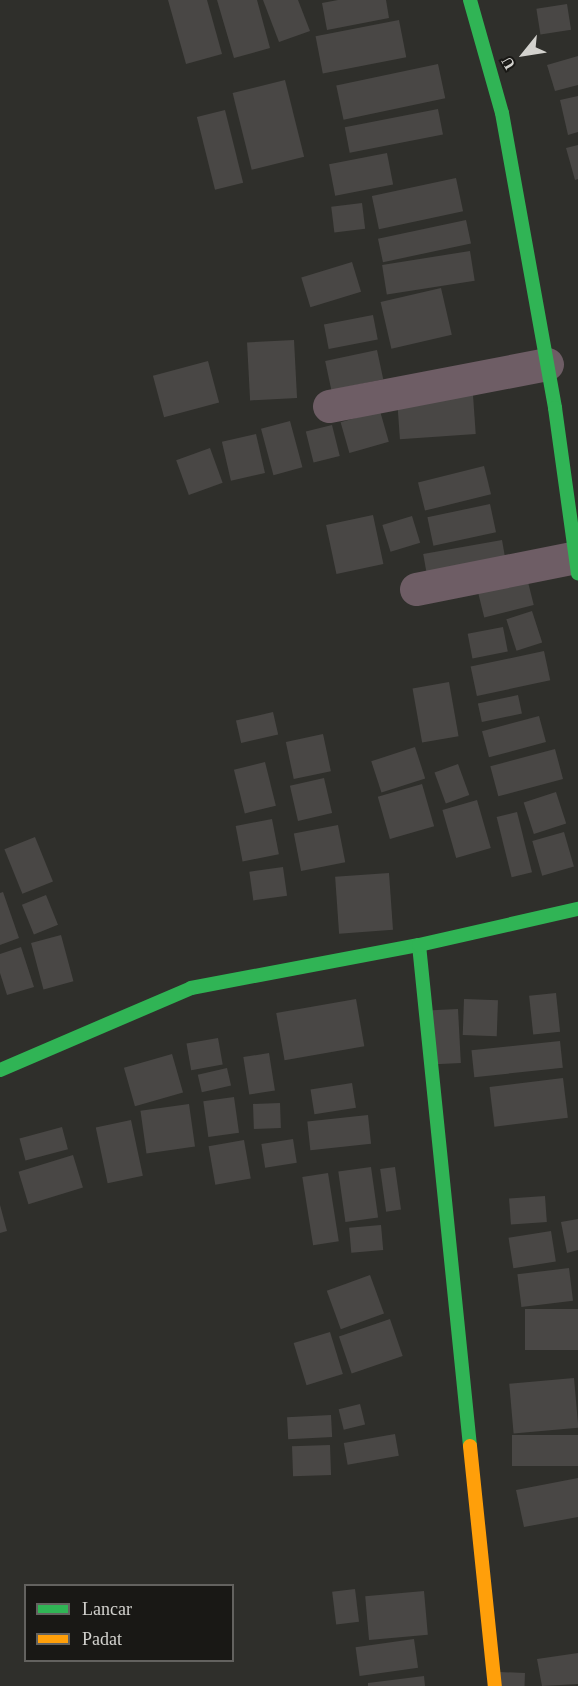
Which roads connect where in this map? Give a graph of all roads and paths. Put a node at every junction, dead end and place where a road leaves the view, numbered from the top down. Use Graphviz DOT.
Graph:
graph roads {
  1 [pos="470,0"];
  2 [pos="547,364"];
  3 [pos="329,406"];
  4 [pos="577,565"];
  5 [pos="416,589"];
  6 [pos="578,909"];
  7 [pos="418,945"];
  8 [pos="0,1070"];
  9 [pos="495,1686"];
  1 -- 2 [label="street"];
  2 -- 3 [label="street"];
  2 -- 4 [label="street"];
  4 -- 5 [label="street"];
  6 -- 7 [label="street"];
  7 -- 8 [label="street"];
  7 -- 9 [label="street"];
}
